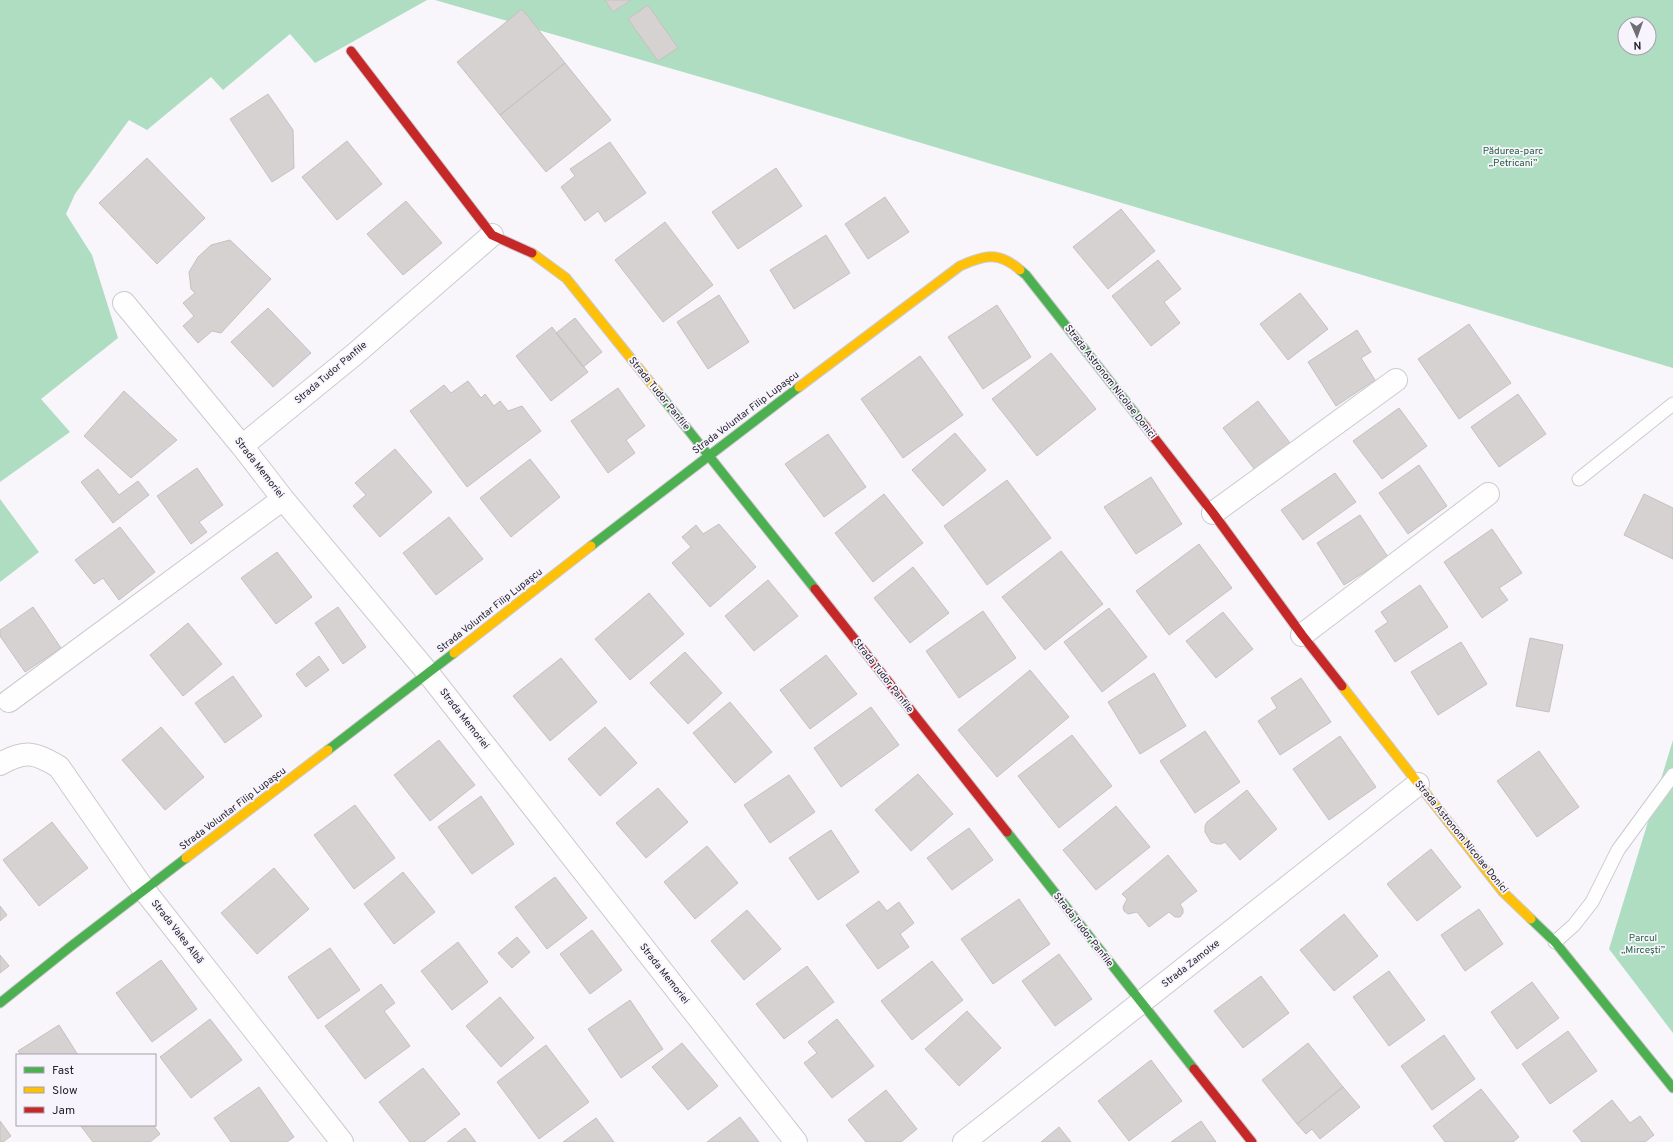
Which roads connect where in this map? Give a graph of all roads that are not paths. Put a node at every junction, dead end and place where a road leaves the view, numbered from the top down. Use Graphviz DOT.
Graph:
graph roads {
  1 [pos="351,51"];
  2 [pos="492,235"];
  3 [pos="1002,258"];
  4 [pos="124,303"];
  5 [pos="1396,380"];
  6 [pos="1673,404"];
  7 [pos="242,446"];
  8 [pos="708,455"];
  9 [pos="1579,479"];
  10 [pos="1488,494"];
  11 [pos="283,499"];
  12 [pos="1213,514"];
  13 [pos="1302,635"];
  14 [pos="428,673"];
  15 [pos="9,701"];
  16 [pos="0,764"];
  17 [pos="1673,775"];
  18 [pos="1418,784"];
  19 [pos="145,891"];
  20 [pos="1556,942"];
  21 [pos="0,1002"];
  22 [pos="1141,1004"];
  23 [pos="1673,1088"];
  24 [pos="342,1142"];
  25 [pos="796,1142"];
  26 [pos="964,1142"];
  27 [pos="1252,1142"];
  1 -- 2 [label="street, Strada Tudor Panfile"];
  2 -- 7 [label="street, Strada Tudor Panfile"];
  2 -- 8 [label="street, Strada Tudor Panfile"];
  3 -- 8 [label="street, Strada Voluntar Filip Lupașcu"];
  3 -- 12 [label="street, Strada Astronom Nicolae Donici"];
  4 -- 7 [label="street, Strada Memoriei"];
  5 -- 12 [label="street"];
  6 -- 9 [label="lane"];
  7 -- 11 [label="street, Strada Memoriei"];
  8 -- 14 [label="street, Strada Voluntar Filip Lupașcu"];
  8 -- 22 [label="street, Strada Tudor Panfile"];
  10 -- 13 [label="street"];
  11 -- 14 [label="street, Strada Memoriei"];
  11 -- 15 [label="street"];
  12 -- 13 [label="street, Strada Astronom Nicolae Donici"];
  13 -- 18 [label="street, Strada Astronom Nicolae Donici"];
  14 -- 19 [label="street, Strada Voluntar Filip Lupașcu"];
  14 -- 25 [label="street, Strada Memoriei"];
  16 -- 19 [label="street, Strada Valea Albă"];
  17 -- 20 [label="lane"];
  18 -- 20 [label="street, Strada Astronom Nicolae Donici"];
  18 -- 22 [label="street, Strada Zamolxe"];
  19 -- 21 [label="street, Strada Voluntar Filip Lupașcu"];
  19 -- 24 [label="street, Strada Valea Albă"];
  20 -- 23 [label="street, Strada Astronom Nicolae Donici"];
  22 -- 26 [label="street, Strada Zamolxe"];
  22 -- 27 [label="street, Strada Tudor Panfile"];
}
